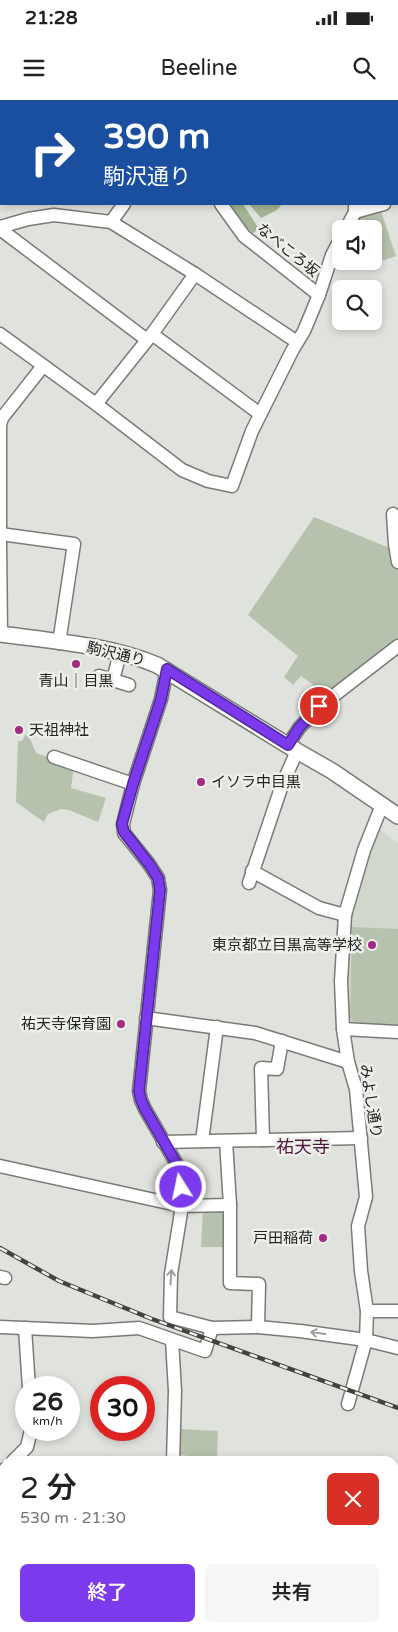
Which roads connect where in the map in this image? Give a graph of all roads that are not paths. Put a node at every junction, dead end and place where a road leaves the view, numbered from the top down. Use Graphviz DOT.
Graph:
graph roads {
  1 [pos="123,205"];
  2 [pos="222,205"];
  3 [pos="377,205"];
  4 [pos="355,208"];
  5 [pos="52,210"];
  6 [pos="350,220"];
  7 [pos="111,222"];
  8 [pos="1,227"];
  9 [pos="332,258"];
  10 [pos="195,274"];
  11 [pos="319,295"];
  12 [pos="0,334"];
  13 [pos="149,337"];
  14 [pos="298,342"];
  15 [pos="42,366"];
  16 [pos="96,404"];
  17 [pos="260,414"];
  18 [pos="393,514"];
  19 [pos="0,529"];
  20 [pos="0,534"];
  21 [pos="0,542"];
  22 [pos="398,562"];
  23 [pos="0,634"];
  24 [pos="59,643"];
  25 [pos="398,646"];
  26 [pos="120,653"];
  27 [pos="167,669"];
  28 [pos="98,676"];
  29 [pos="113,680"];
  30 [pos="129,685"];
  31 [pos="293,748"];
  32 [pos="54,757"];
  33 [pos="133,784"];
  34 [pos="382,805"];
  35 [pos="398,816"];
  36 [pos="345,915"];
  37 [pos="146,1018"];
  38 [pos="217,1027"];
  39 [pos="343,1029"];
  40 [pos="398,1032"];
  41 [pos="282,1041"];
  42 [pos="348,1062"];
  43 [pos="361,1138"];
  44 [pos="263,1140"];
  45 [pos="202,1141"];
  46 [pos="226,1141"];
  47 [pos="164,1142"];
  48 [pos="0,1166"];
  49 [pos="230,1205"];
  50 [pos="182,1206"];
  51 [pos="367,1311"];
  52 [pos="398,1312"];
  53 [pos="0,1327"];
  54 [pos="258,1327"];
  55 [pos="25,1328"];
  56 [pos="212,1328"];
  57 [pos="172,1340"];
  58 [pos="366,1340"];
  59 [pos="398,1348"];
  60 [pos="29,1376"];
  61 [pos="348,1404"];
  62 [pos="29,1441"];
  63 [pos="18,1456"];
  64 [pos="173,1456"];
  1 -- 7 [label="street"];
  2 -- 11 [label="street, なべころ坂"];
  3 -- 4 [label="street"];
  4 -- 6 [label="street"];
  5 -- 7 [label="street"];
  5 -- 8 [label="street"];
  7 -- 10 [label="street"];
  8 -- 13 [label="street"];
  9 -- 11 [label="street"];
  10 -- 13 [label="street"];
  10 -- 14 [label="street"];
  11 -- 14 [label="street"];
  12 -- 15 [label="street"];
  13 -- 16 [label="street"];
  13 -- 17 [label="street"];
  14 -- 17 [label="street"];
  15 -- 16 [label="street"];
  15 -- 19 [label="street"];
  16 -- 17 [label="street"];
  18 -- 22 [label="street"];
  20 -- 24 [label="street"];
  21 -- 23 [label="street"];
  23 -- 24 [label="main road, 駒沢通り"];
  24 -- 26 [label="main road, 駒沢通り"];
  25 -- 31 [label="street"];
  26 -- 27 [label="main road, 駒沢通り"];
  26 -- 29 [label="street"];
  27 -- 31 [label="main road, 駒沢通り"];
  27 -- 33 [label="street"];
  28 -- 29 [label="street"];
  29 -- 30 [label="street"];
  31 -- 34 [label="main road, 駒沢通り"];
  31 -- 36 [label="street"];
  32 -- 33 [label="street"];
  33 -- 37 [label="street"];
  34 -- 35 [label="main road, 駒沢通り"];
  34 -- 36 [label="street, みよし通り"];
  36 -- 39 [label="street, みよし通り"];
  37 -- 38 [label="street"];
  37 -- 47 [label="street"];
  38 -- 41 [label="street"];
  38 -- 45 [label="street"];
  39 -- 40 [label="street"];
  39 -- 42 [label="street, みよし通り"];
  41 -- 42 [label="street"];
  41 -- 44 [label="street"];
  42 -- 43 [label="street, みよし通り"];
  43 -- 44 [label="street"];
  43 -- 51 [label="street, みよし通り"];
  44 -- 46 [label="street"];
  45 -- 46 [label="street"];
  45 -- 47 [label="street"];
  46 -- 49 [label="street"];
  47 -- 50 [label="street"];
  48 -- 50 [label="street"];
  49 -- 50 [label="street"];
  49 -- 54 [label="street"];
  56 -- 50 [label="street, one-way"];
  51 -- 52 [label="street"];
  51 -- 58 [label="street, みよし通り"];
  53 -- 55 [label="street"];
  54 -- 56 [label="street"];
  58 -- 54 [label="street, one-way"];
  55 -- 57 [label="street"];
  55 -- 60 [label="street"];
  56 -- 57 [label="street"];
  57 -- 64 [label="street"];
  58 -- 59 [label="street"];
  58 -- 61 [label="street, みよし通り"];
  62 -- 63 [label="street"];
}
